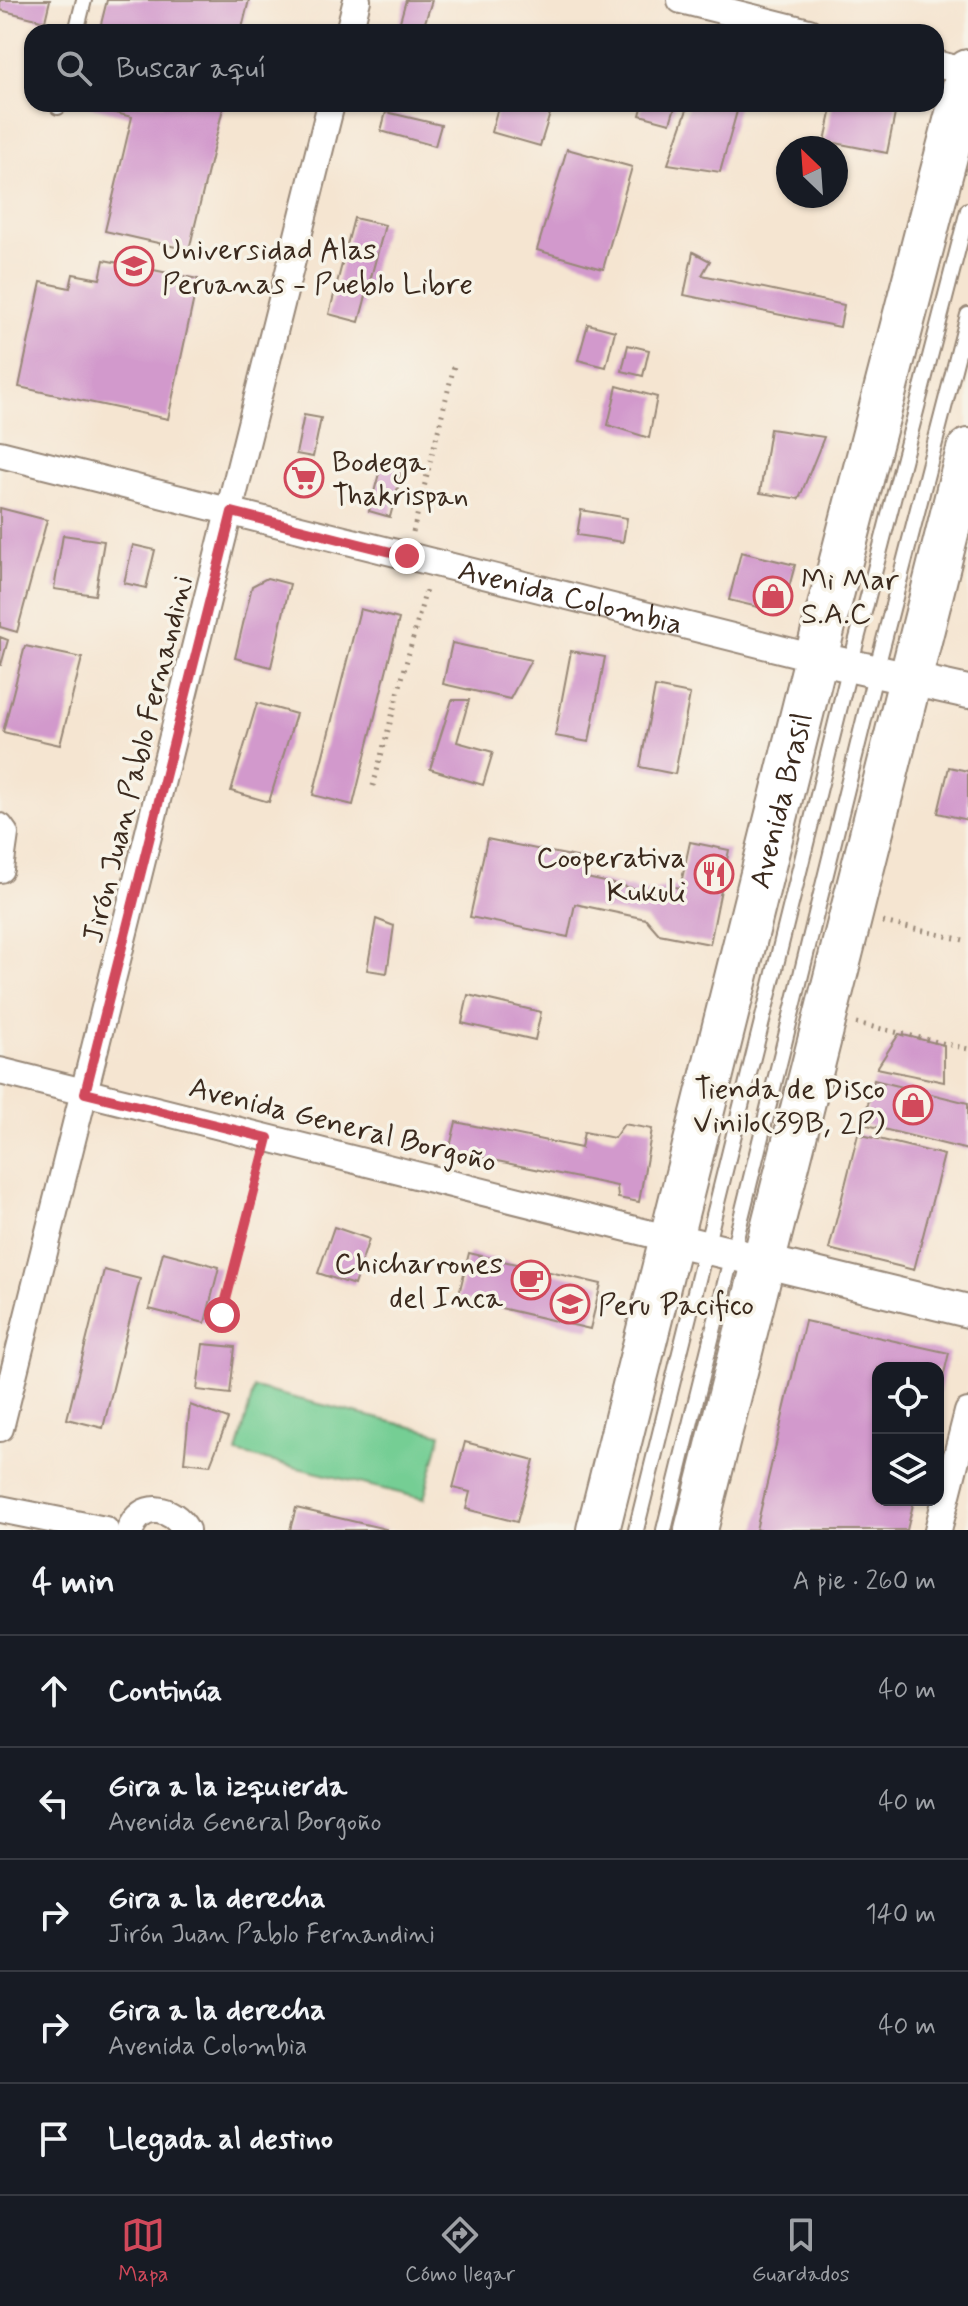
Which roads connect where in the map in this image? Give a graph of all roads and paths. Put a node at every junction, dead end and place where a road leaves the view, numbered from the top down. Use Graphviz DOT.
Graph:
graph roads {
  1 [pos="84,0"];
  2 [pos="357,0"];
  3 [pos="681,0"];
  4 [pos="78,24"];
  5 [pos="351,24"];
  6 [pos="777,24"];
  7 [pos="944,66"];
  8 [pos="968,71"];
  9 [pos="329,112"];
  10 [pos="968,210"];
  11 [pos="968,315"];
  12 [pos="454,366"];
  13 [pos="968,450"];
  14 [pos="0,454"];
  15 [pos="232,512"];
  16 [pos="407,556"];
  17 [pos="433,563"];
  18 [pos="863,668"];
  19 [pos="968,692"];
  20 [pos="373,786"];
  21 [pos="0,827"];
  22 [pos="0,869"];
  23 [pos="853,915"];
  24 [pos="968,941"];
  25 [pos="826,1017"];
  26 [pos="968,1049"];
  27 [pos="0,1071"];
  28 [pos="85,1093"];
  29 [pos="268,1138"];
  30 [pos="718,1250"];
  31 [pos="968,1311"];
  32 [pos="222,1315"];
  33 [pos="968,1412"];
  34 [pos="0,1428"];
  35 [pos="0,1509"];
  36 [pos="105,1530"];
  37 [pos="130,1530"];
  38 [pos="186,1530"];
  39 [pos="598,1530"];
  40 [pos="636,1530"];
  41 [pos="664,1530"];
  42 [pos="696,1530"];
  43 [pos="938,1530"];
  1 -- 4 [label="lane"];
  2 -- 5 [label="street"];
  3 -- 6 [label="street"];
  7 -- 8 [label="street"];
  8 -- 18 [label="main road, Avenida Brasil"];
  9 -- 15 [label="street, Jirón Juan Pablo Fernandini"];
  10 -- 18 [label="lane, Avenida Brasil"];
  11 -- 18 [label="lane, Avenida Brasil"];
  12 -- 16 [label="path"];
  13 -- 18 [label="main road, Avenida Brasil"];
  14 -- 15 [label="street, Avenida Colombia"];
  15 -- 16 [label="street, Avenida Colombia"];
  15 -- 28 [label="street, Jirón Juan Pablo Fernandini"];
  16 -- 17 [label="street, Avenida Colombia"];
  17 -- 18 [label="street, Avenida Colombia"];
  17 -- 20 [label="path"];
  18 -- 19 [label="street"];
  18 -- 23 [label="main road, Avenida Brasil"];
  18 -- 30 [label="main road, Avenida Brasil"];
  18 -- 30 [label="lane, Avenida Brasil"];
  21 -- 22 [label="street"];
  23 -- 24 [label="path"];
  23 -- 25 [label="main road, Avenida Brasil"];
  25 -- 26 [label="path"];
  25 -- 30 [label="main road, Avenida Brasil"];
  27 -- 28 [label="street, Avenida General Borgoño"];
  28 -- 29 [label="street, Avenida General Borgoño"];
  28 -- 34 [label="street, Jirón Juan Pablo Fernandini"];
  29 -- 30 [label="street, Avenida General Borgoño"];
  29 -- 32 [label="path"];
  30 -- 31 [label="street"];
  30 -- 39 [label="main road, Avenida Brasil"];
  30 -- 40 [label="lane, Avenida Brasil"];
  30 -- 41 [label="lane, Avenida Brasil"];
  30 -- 42 [label="main road, Avenida Brasil"];
  33 -- 43 [label="street"];
  35 -- 36 [label="street"];
  37 -- 38 [label="street"];
}
